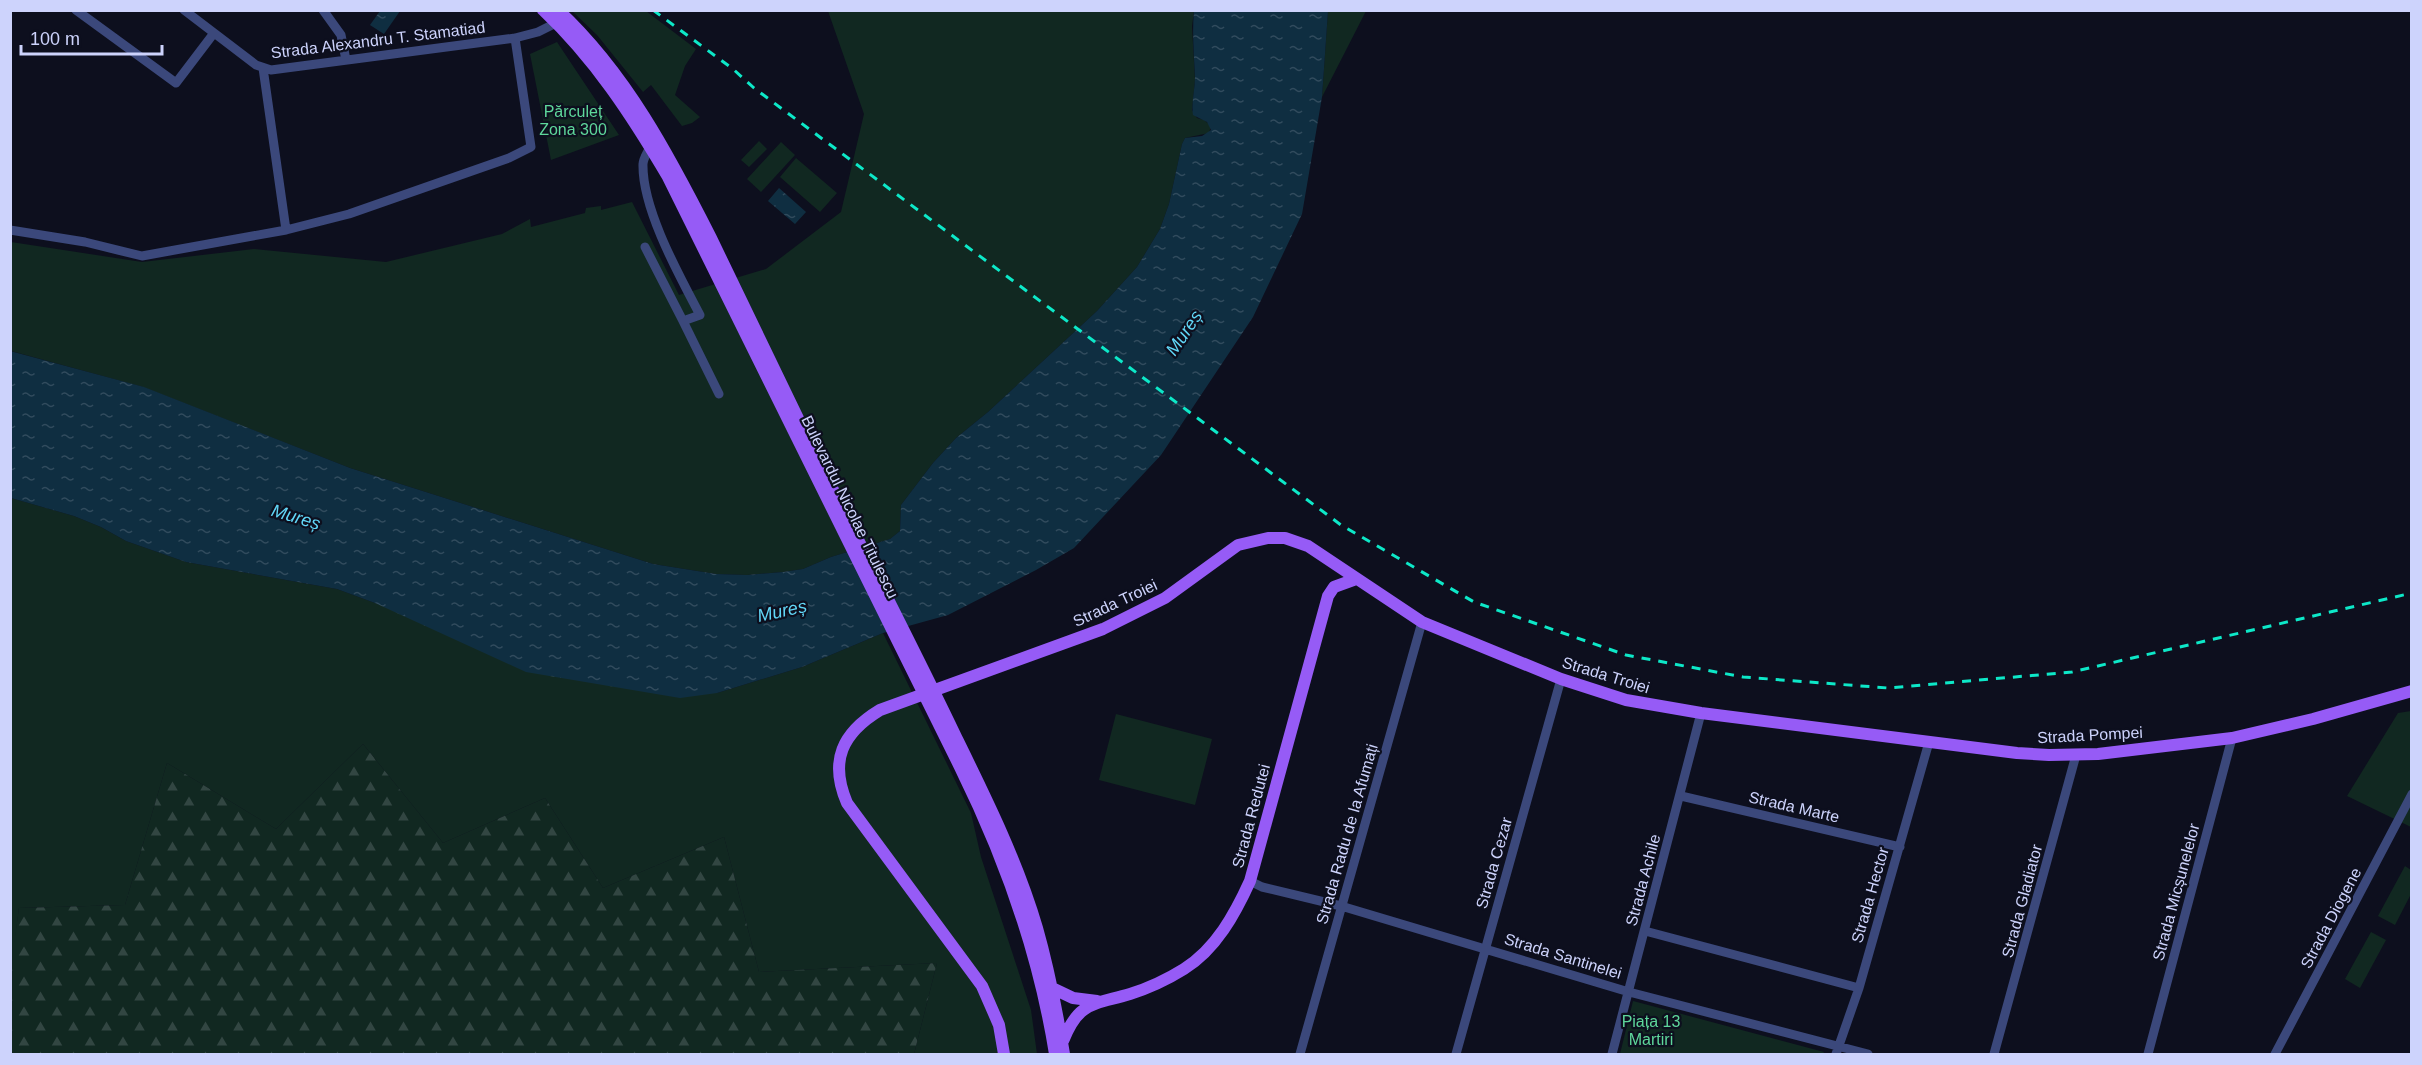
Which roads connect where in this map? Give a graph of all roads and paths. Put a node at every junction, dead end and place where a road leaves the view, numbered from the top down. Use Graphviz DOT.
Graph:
graph roads {
  1 [pos="76,10"];
  2 [pos="184,10"];
  3 [pos="323,10"];
  4 [pos="543,10"];
  5 [pos="557,17"];
  6 [pos="214,33"];
  7 [pos="514,38"];
  8 [pos="346,60"];
  9 [pos="263,68"];
  10 [pos="650,147"];
  11 [pos="10,230"];
  12 [pos="286,230"];
  13 [pos="645,247"];
  14 [pos="721,272"];
  15 [pos="683,321"];
  16 [pos="719,393"];
  17 [pos="1356,579"];
  18 [pos="1422,622"];
  19 [pos="1561,680"];
  20 [pos="2412,691"];
  21 [pos="1701,713"];
  22 [pos="940,715"];
  23 [pos="1765,721"];
  24 [pos="2232,738"];
  25 [pos="1929,742"];
  26 [pos="2076,755"];
  27 [pos="2412,794"];
  28 [pos="1681,796"];
  29 [pos="1900,847"];
  30 [pos="1250,881"];
  31 [pos="1341,906"];
  32 [pos="1645,931"];
  33 [pos="1485,949"];
  34 [pos="1052,988"];
  35 [pos="1859,988"];
  36 [pos="1629,992"];
  37 [pos="1098,1001"];
  38 [pos="1063,1048"];
  39 [pos="1837,1051"];
  40 [pos="1004,1054"];
  41 [pos="1055,1054"];
  42 [pos="1300,1054"];
  43 [pos="1456,1054"];
  44 [pos="1612,1054"];
  45 [pos="1868,1054"];
  46 [pos="1994,1054"];
  47 [pos="2148,1054"];
  48 [pos="2275,1054"];
  1 -- 6 [label="street"];
  2 -- 6 [label="street, Strada Alexandru T. Stamatiad"];
  3 -- 8 [label="street"];
  4 -- 5 [label="main road, Bulevardul Nicolae Titulescu"];
  5 -- 7 [label="street, Strada Alexandru T. Stamatiad"];
  5 -- 10 [label="main road, Bulevardul Nicolae Titulescu"];
  5 -- 14 [label="main road, Bulevardul Nicolae Titulescu"];
  6 -- 9 [label="street, Strada Alexandru T. Stamatiad"];
  7 -- 8 [label="street, Strada Alexandru T. Stamatiad"];
  7 -- 12 [label="street"];
  8 -- 9 [label="street, Strada Alexandru T. Stamatiad"];
  9 -- 12 [label="street"];
  10 -- 14 [label="main road, Bulevardul Nicolae Titulescu"];
  10 -- 15 [label="street"];
  11 -- 12 [label="street"];
  13 -- 15 [label="street"];
  14 -- 22 [label="main road, Bulevardul Nicolae Titulescu"];
  15 -- 16 [label="street"];
  17 -- 18 [label="main road, Strada Troiei"];
  17 -- 30 [label="main road, Strada Redutei"];
  17 -- 40 [label="main road, Strada Troiei"];
  18 -- 19 [label="main road, Strada Troiei"];
  18 -- 31 [label="street, Strada Radu de la Afumați"];
  19 -- 21 [label="main road, Strada Troiei"];
  19 -- 33 [label="street, Strada Cezar"];
  20 -- 24 [label="main road, Strada Pompei"];
  21 -- 23 [label="main road, Strada Troiei"];
  21 -- 28 [label="street, Strada Achile"];
  22 -- 34 [label="main road, Bulevardul Nicolae Titulescu"];
  22 -- 41 [label="main road, Bulevardul Nicolae Titulescu"];
  23 -- 25 [label="main road, Strada Pompei"];
  24 -- 26 [label="main road, Strada Pompei"];
  24 -- 47 [label="street, Strada Micșunelelor"];
  25 -- 26 [label="main road, Strada Pompei"];
  25 -- 29 [label="street, Strada Hector"];
  26 -- 46 [label="street, Strada Gladiator"];
  27 -- 48 [label="street, Strada Diogene"];
  28 -- 29 [label="street, Strada Marte"];
  28 -- 32 [label="street, Strada Achile"];
  29 -- 35 [label="street, Strada Hector"];
  30 -- 31 [label="street, Strada Santinelei"];
  30 -- 37 [label="main road, Strada Redutei"];
  31 -- 33 [label="street, Strada Santinelei"];
  31 -- 42 [label="street, Strada Radu de la Afumați"];
  32 -- 35 [label="street"];
  32 -- 36 [label="street, Strada Achile"];
  33 -- 36 [label="street, Strada Santinelei"];
  33 -- 43 [label="street, Strada Cezar"];
  34 -- 37 [label="main road"];
  34 -- 38 [label="main road, Bulevardul Nicolae Titulescu"];
  35 -- 39 [label="street, Strada Hector"];
  36 -- 39 [label="street, Strada Santinelei"];
  36 -- 44 [label="street, Strada Achile"];
  37 -- 38 [label="main road"];
  39 -- 45 [label="street, Strada Santinelei"];
}
